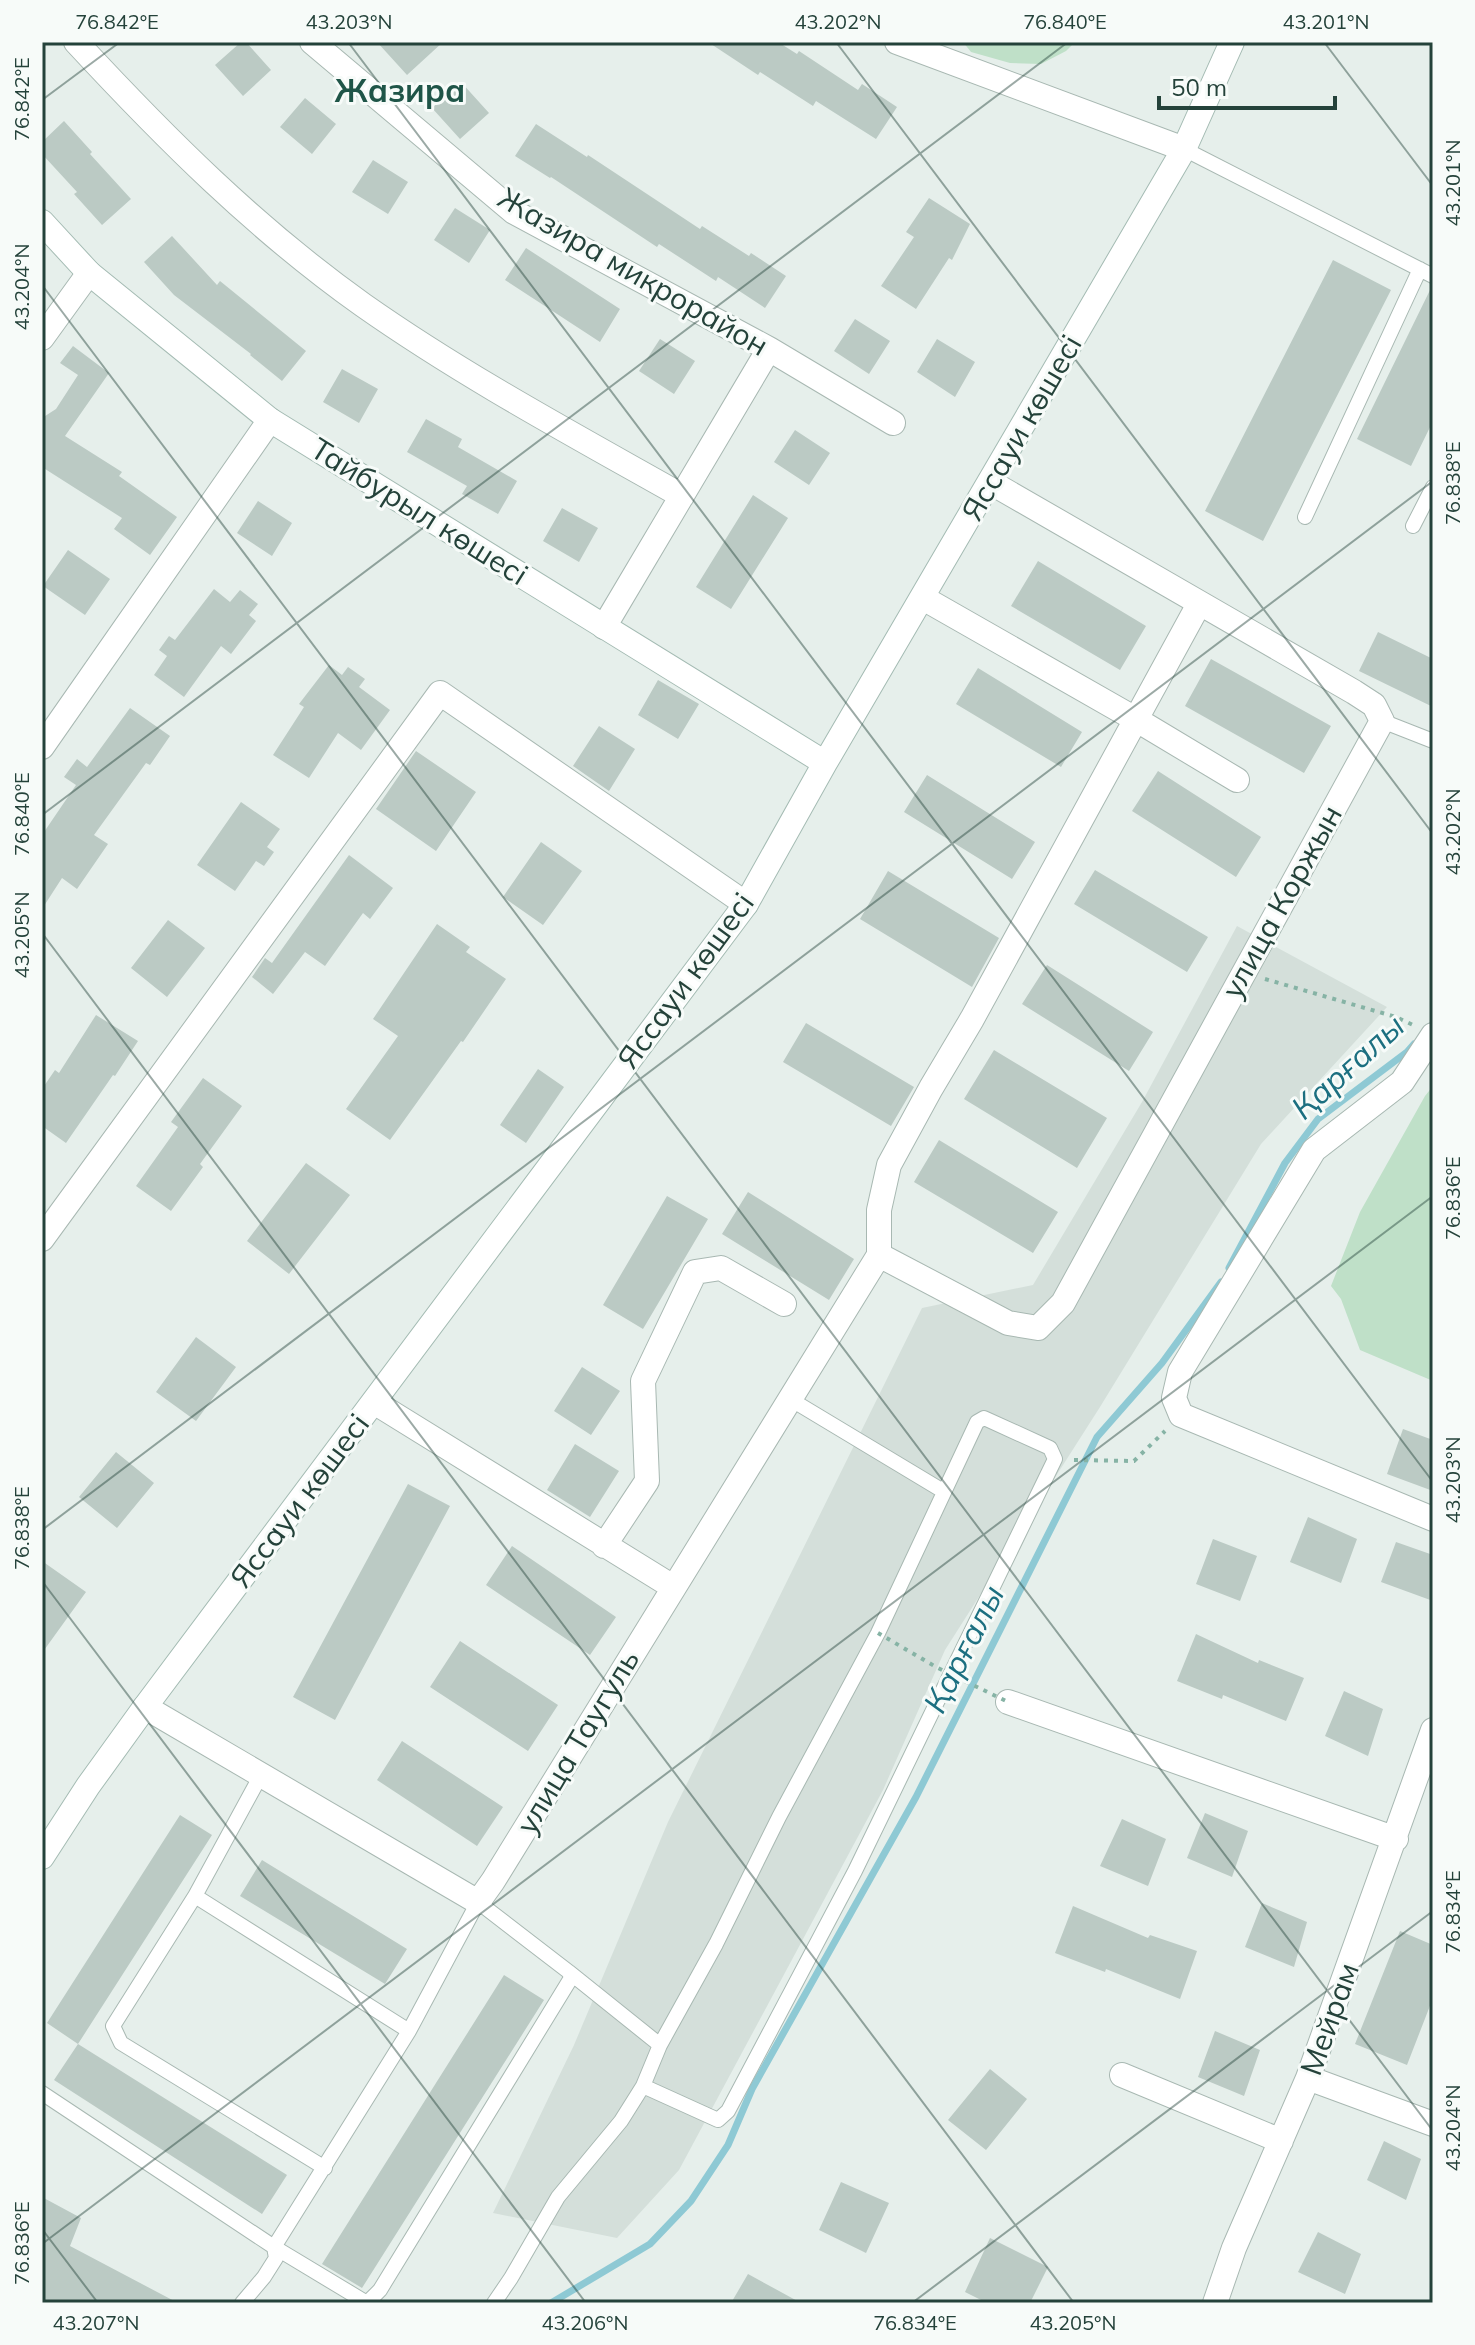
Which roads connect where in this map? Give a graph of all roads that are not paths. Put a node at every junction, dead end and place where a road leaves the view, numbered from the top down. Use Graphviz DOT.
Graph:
graph roads {
  1 [pos="76,42"];
  2 [pos="312,42"];
  3 [pos="897,42"];
  4 [pos="1232,42"];
  5 [pos="1184,149"];
  6 [pos="42,222"];
  7 [pos="1426,272"];
  8 [pos="89,273"];
  9 [pos="42,338"];
  10 [pos="769,349"];
  11 [pos="270,420"];
  12 [pos="893,423"];
  13 [pos="990,482"];
  14 [pos="1433,487"];
  15 [pos="682,496"];
  16 [pos="1305,517"];
  17 [pos="1413,526"];
  18 [pos="923,598"];
  19 [pos="1199,604"];
  20 [pos="604,627"];
  21 [pos="1137,720"];
  22 [pos="1382,721"];
  23 [pos="1433,741"];
  24 [pos="42,747"];
  25 [pos="825,763"];
  26 [pos="1237,780"];
  27 [pos="746,904"];
  28 [pos="1433,1035"];
  29 [pos="42,1239"];
  30 [pos="879,1255"];
  31 [pos="784,1304"];
  32 [pos="790,1399"];
  33 [pos="374,1402"];
  34 [pos="943,1491"];
  35 [pos="1433,1519"];
  36 [pos="604,1546"];
  37 [pos="673,1587"];
  38 [pos="1008,1702"];
  39 [pos="145,1707"];
  40 [pos="1433,1730"];
  41 [pos="261,1775"];
  42 [pos="1396,1839"];
  43 [pos="42,1857"];
  44 [pos="195,1896"];
  45 [pos="478,1902"];
  46 [pos="569,1972"];
  47 [pos="409,2031"];
  48 [pos="660,2045"];
  49 [pos="1122,2075"];
  50 [pos="1308,2078"];
  51 [pos="643,2086"];
  52 [pos="42,2093"];
  53 [pos="1433,2124"];
  54 [pos="1281,2141"];
  55 [pos="325,2168"];
  56 [pos="274,2247"];
  57 [pos="242,2303"];
  58 [pos="367,2303"];
  59 [pos="494,2303"];
  60 [pos="1215,2303"];
  1 -- 15 [label="street"];
  2 -- 10 [label="street, Жазира микрорайон"];
  3 -- 5 [label="street"];
  4 -- 5 [label="street, Яссауи көшесі"];
  5 -- 7 [label="lane"];
  5 -- 13 [label="street, Яссауи көшесі"];
  6 -- 8 [label="street, Тайбурыл көшесі"];
  7 -- 16 [label="lane"];
  8 -- 9 [label="street"];
  8 -- 11 [label="street, Тайбурыл көшесі"];
  10 -- 12 [label="street, Жазира микрорайон"];
  10 -- 15 [label="street"];
  11 -- 20 [label="street, Тайбурыл көшесі"];
  11 -- 24 [label="street"];
  13 -- 18 [label="street, Яссауи көшесі"];
  13 -- 19 [label="street"];
  14 -- 17 [label="lane"];
  15 -- 20 [label="street"];
  18 -- 21 [label="street"];
  18 -- 25 [label="street, Яссауи көшесі"];
  19 -- 21 [label="street"];
  19 -- 22 [label="street"];
  20 -- 25 [label="street, Тайбурыл көшесі"];
  21 -- 26 [label="street"];
  21 -- 30 [label="street"];
  22 -- 23 [label="lane"];
  22 -- 30 [label="street, улица Коржын"];
  25 -- 27 [label="street, Яссауи көшесі"];
  27 -- 29 [label="street"];
  27 -- 33 [label="street, Яссауи көшесі"];
  28 -- 35 [label="street"];
  30 -- 32 [label="street, улица Таугуль"];
  31 -- 36 [label="street"];
  32 -- 34 [label="lane"];
  32 -- 37 [label="street, улица Таугуль"];
  33 -- 36 [label="street"];
  33 -- 39 [label="street, Яссауи көшесі"];
  34 -- 48 [label="lane"];
  34 -- 51 [label="lane"];
  36 -- 37 [label="street"];
  37 -- 45 [label="street, улица Таугуль"];
  38 -- 42 [label="street"];
  39 -- 41 [label="street"];
  39 -- 43 [label="street, Яссауи көшесі"];
  40 -- 42 [label="street, Мейрам"];
  41 -- 44 [label="lane"];
  41 -- 45 [label="street"];
  42 -- 50 [label="street, Мейрам"];
  44 -- 47 [label="lane"];
  44 -- 55 [label="lane"];
  45 -- 46 [label="lane"];
  45 -- 47 [label="lane"];
  46 -- 48 [label="lane"];
  46 -- 58 [label="lane"];
  47 -- 55 [label="lane"];
  48 -- 51 [label="lane"];
  49 -- 54 [label="street"];
  50 -- 53 [label="street"];
  50 -- 54 [label="street, Мейрам"];
  51 -- 59 [label="lane"];
  52 -- 56 [label="lane"];
  54 -- 60 [label="street, Мейрам"];
  55 -- 56 [label="lane"];
  56 -- 57 [label="lane"];
  56 -- 58 [label="lane"];
}
